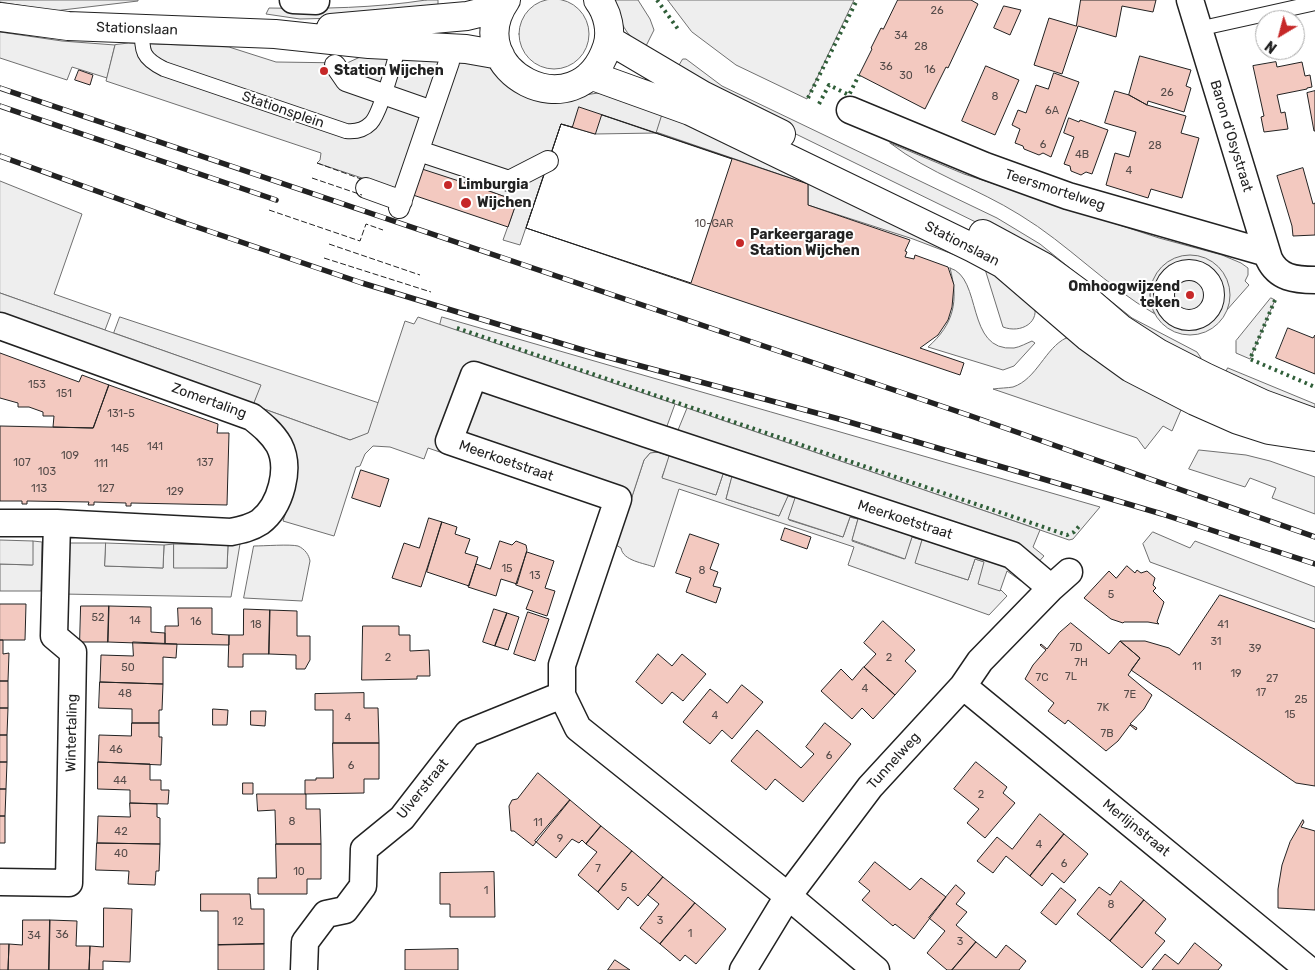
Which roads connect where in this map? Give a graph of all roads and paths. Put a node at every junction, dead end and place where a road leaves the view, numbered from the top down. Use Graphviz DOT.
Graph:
graph roads {
  1 [pos="598,0"];
  2 [pos="1190,0"];
  3 [pos="1315,3"];
  4 [pos="503,4"];
  5 [pos="0,17"];
  6 [pos="142,29"];
  7 [pos="1198,29"];
  8 [pos="275,34"];
  9 [pos="609,40"];
  10 [pos="399,45"];
  11 [pos="500,55"];
  12 [pos="448,56"];
  13 [pos="336,66"];
  14 [pos="590,75"];
  15 [pos="383,94"];
  16 [pos="850,110"];
  17 [pos="432,111"];
  18 [pos="418,150"];
  19 [pos="548,161"];
  20 [pos="836,172"];
  21 [pos="366,188"];
  22 [pos="1271,261"];
  23 [pos="1315,280"];
  24 [pos="0,326"];
  25 [pos="1315,423"];
  26 [pos="1315,437"];
  27 [pos="0,523"];
  28 [pos="57,523"];
  29 [pos="1060,580"];
  30 [pos="963,686"];
  31 [pos="562,695"];
  32 [pos="0,882"];
  33 [pos="788,896"];
  34 [pos="304,970"];
  35 [pos="743,970"];
  36 [pos="876,970"];
  37 [pos="1310,970"];
  1 -- 9 [label="street"];
  2 -- 7 [label="street, Baron d'Osystraat"];
  3 -- 7 [label="lane"];
  4 -- 8 [label="street, Stationslaan"];
  4 -- 11 [label="street"];
  5 -- 6 [label="street, Stationslaan"];
  6 -- 8 [label="street, Stationslaan"];
  6 -- 15 [label="lane, Stationsplein"];
  7 -- 22 [label="street, Baron d'Osystraat"];
  8 -- 10 [label="street, Stationslaan"];
  9 -- 14 [label="street"];
  9 -- 20 [label="street, Stationslaan"];
  10 -- 11 [label="street, Stationslaan"];
  10 -- 15 [label="lane, Stationsplein"];
  11 -- 14 [label="street"];
  12 -- 17 [label="street"];
  13 -- 15 [label="street"];
  14 -- 20 [label="street, Stationslaan"];
  15 -- 17 [label="street"];
  16 -- 22 [label="street, Teersmortelweg"];
  17 -- 18 [label="street"];
  18 -- 19 [label="street"];
  18 -- 21 [label="street"];
  20 -- 25 [label="street, Stationslaan"];
  20 -- 26 [label="street, Stationslaan"];
  22 -- 23 [label="street, Teersmortelweg"];
  24 -- 28 [label="street, Zomertaling"];
  27 -- 28 [label="street, Zomertaling"];
  28 -- 32 [label="street, Wintertaling"];
  29 -- 30 [label="street, Tunnelweg"];
  29 -- 31 [label="street, Meerkoetstraat"];
  30 -- 33 [label="street, Tunnelweg"];
  30 -- 37 [label="street, Merlijnstraat"];
  31 -- 33 [label="street, Meerkoetstraat"];
  31 -- 34 [label="street, Uiverstraat"];
  33 -- 35 [label="street, Tunnelweg"];
  33 -- 36 [label="street, Meerkoetstraat"];
}
